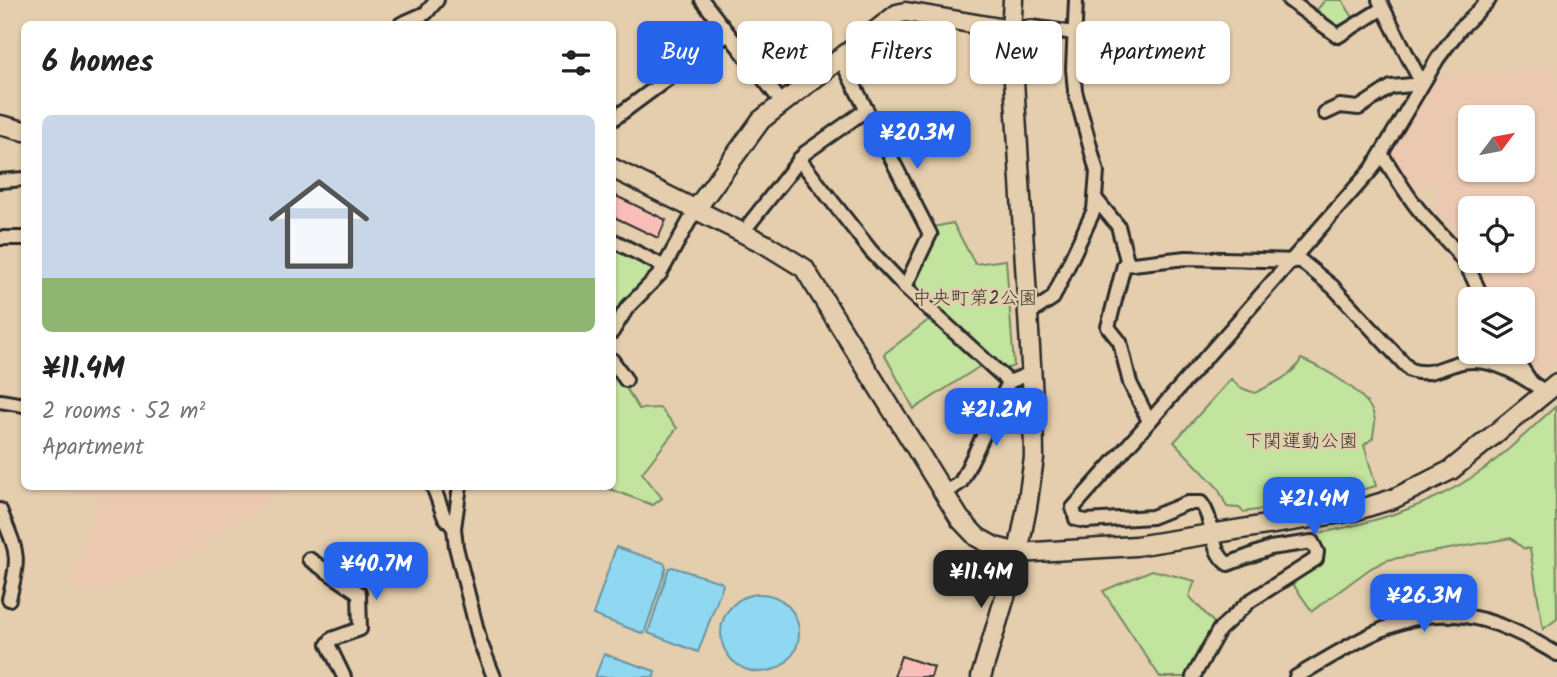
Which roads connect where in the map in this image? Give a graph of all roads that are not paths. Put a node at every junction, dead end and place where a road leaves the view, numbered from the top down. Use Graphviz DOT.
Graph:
graph roads {
  1 [pos="437,0"];
  2 [pos="702,0"];
  3 [pos="1013,0"];
  4 [pos="1076,0"];
  5 [pos="1289,0"];
  6 [pos="1489,0"];
  7 [pos="1381,4"];
  8 [pos="907,6"];
  9 [pos="408,21"];
  10 [pos="972,21"];
  11 [pos="1012,21"];
  12 [pos="1062,31"];
  13 [pos="1074,33"];
  14 [pos="728,34"];
  15 [pos="840,58"];
  16 [pos="1014,84"];
  17 [pos="1422,84"];
  18 [pos="776,95"];
  19 [pos="866,110"];
  20 [pos="1325,113"];
  21 [pos="616,117"];
  22 [pos="0,125"];
  23 [pos="21,130"];
  24 [pos="1382,155"];
  25 [pos="799,159"];
  26 [pos="616,170"];
  27 [pos="21,179"];
  28 [pos="0,181"];
  29 [pos="1095,198"];
  30 [pos="696,209"];
  31 [pos="750,223"];
  32 [pos="0,238"];
  33 [pos="21,238"];
  34 [pos="616,242"];
  35 [pos="1293,260"];
  36 [pos="1128,264"];
  37 [pos="663,265"];
  38 [pos="905,287"];
  39 [pos="1478,287"];
  40 [pos="1027,316"];
  41 [pos="616,325"];
  42 [pos="1519,364"];
  43 [pos="616,366"];
  44 [pos="1031,373"];
  45 [pos="626,380"];
  46 [pos="1009,382"];
  47 [pos="1531,382"];
  48 [pos="1552,388"];
  49 [pos="0,401"];
  50 [pos="21,404"];
  51 [pos="1149,421"];
  52 [pos="434,490"];
  53 [pos="459,490"];
  54 [pos="944,494"];
  55 [pos="0,510"];
  56 [pos="454,528"];
  57 [pos="1214,534"];
  58 [pos="1018,553"];
  59 [pos="309,558"];
  60 [pos="9,598"];
  61 [pos="1557,654"];
  62 [pos="344,677"];
  63 [pos="494,677"];
  64 [pos="981,677"];
  65 [pos="1193,677"];
  66 [pos="1296,677"];
  1 -- 9 [label="street"];
  2 -- 14 [label="street"];
  3 -- 11 [label="street"];
  4 -- 13 [label="street"];
  5 -- 7 [label="street"];
  6 -- 17 [label="street"];
  7 -- 17 [label="street"];
  8 -- 10 [label="street"];
  8 -- 15 [label="street"];
  12 -- 13 [label="street"];
  13 -- 29 [label="street"];
  14 -- 18 [label="street"];
  14 -- 21 [label="street"];
  15 -- 19 [label="street"];
  15 -- 30 [label="street"];
  16 -- 40 [label="street"];
  17 -- 20 [label="street"];
  17 -- 24 [label="street"];
  19 -- 25 [label="street"];
  19 -- 38 [label="street"];
  22 -- 23 [label="street"];
  24 -- 35 [label="street"];
  24 -- 39 [label="street"];
  25 -- 31 [label="street"];
  25 -- 38 [label="street"];
  26 -- 30 [label="street"];
  27 -- 28 [label="street"];
  29 -- 36 [label="street"];
  29 -- 40 [label="street"];
  30 -- 37 [label="street"];
  30 -- 54 [label="street"];
  32 -- 33 [label="street"];
  34 -- 37 [label="street"];
  35 -- 36 [label="street"];
  35 -- 47 [label="street"];
  35 -- 51 [label="street"];
  36 -- 51 [label="street"];
  37 -- 41 [label="street"];
  38 -- 46 [label="street"];
  40 -- 44 [label="street"];
  42 -- 47 [label="street"];
  43 -- 45 [label="street"];
  44 -- 46 [label="street"];
  44 -- 58 [label="street"];
  46 -- 54 [label="street"];
  47 -- 48 [label="street"];
  48 -- 57 [label="street"];
  49 -- 50 [label="street"];
  51 -- 57 [label="street"];
  52 -- 56 [label="street"];
  53 -- 56 [label="street"];
  54 -- 58 [label="street"];
  55 -- 60 [label="street"];
  56 -- 63 [label="street"];
  57 -- 58 [label="street"];
  57 -- 65 [label="street"];
  58 -- 64 [label="street"];
  59 -- 62 [label="street"];
  61 -- 66 [label="street"];
}
